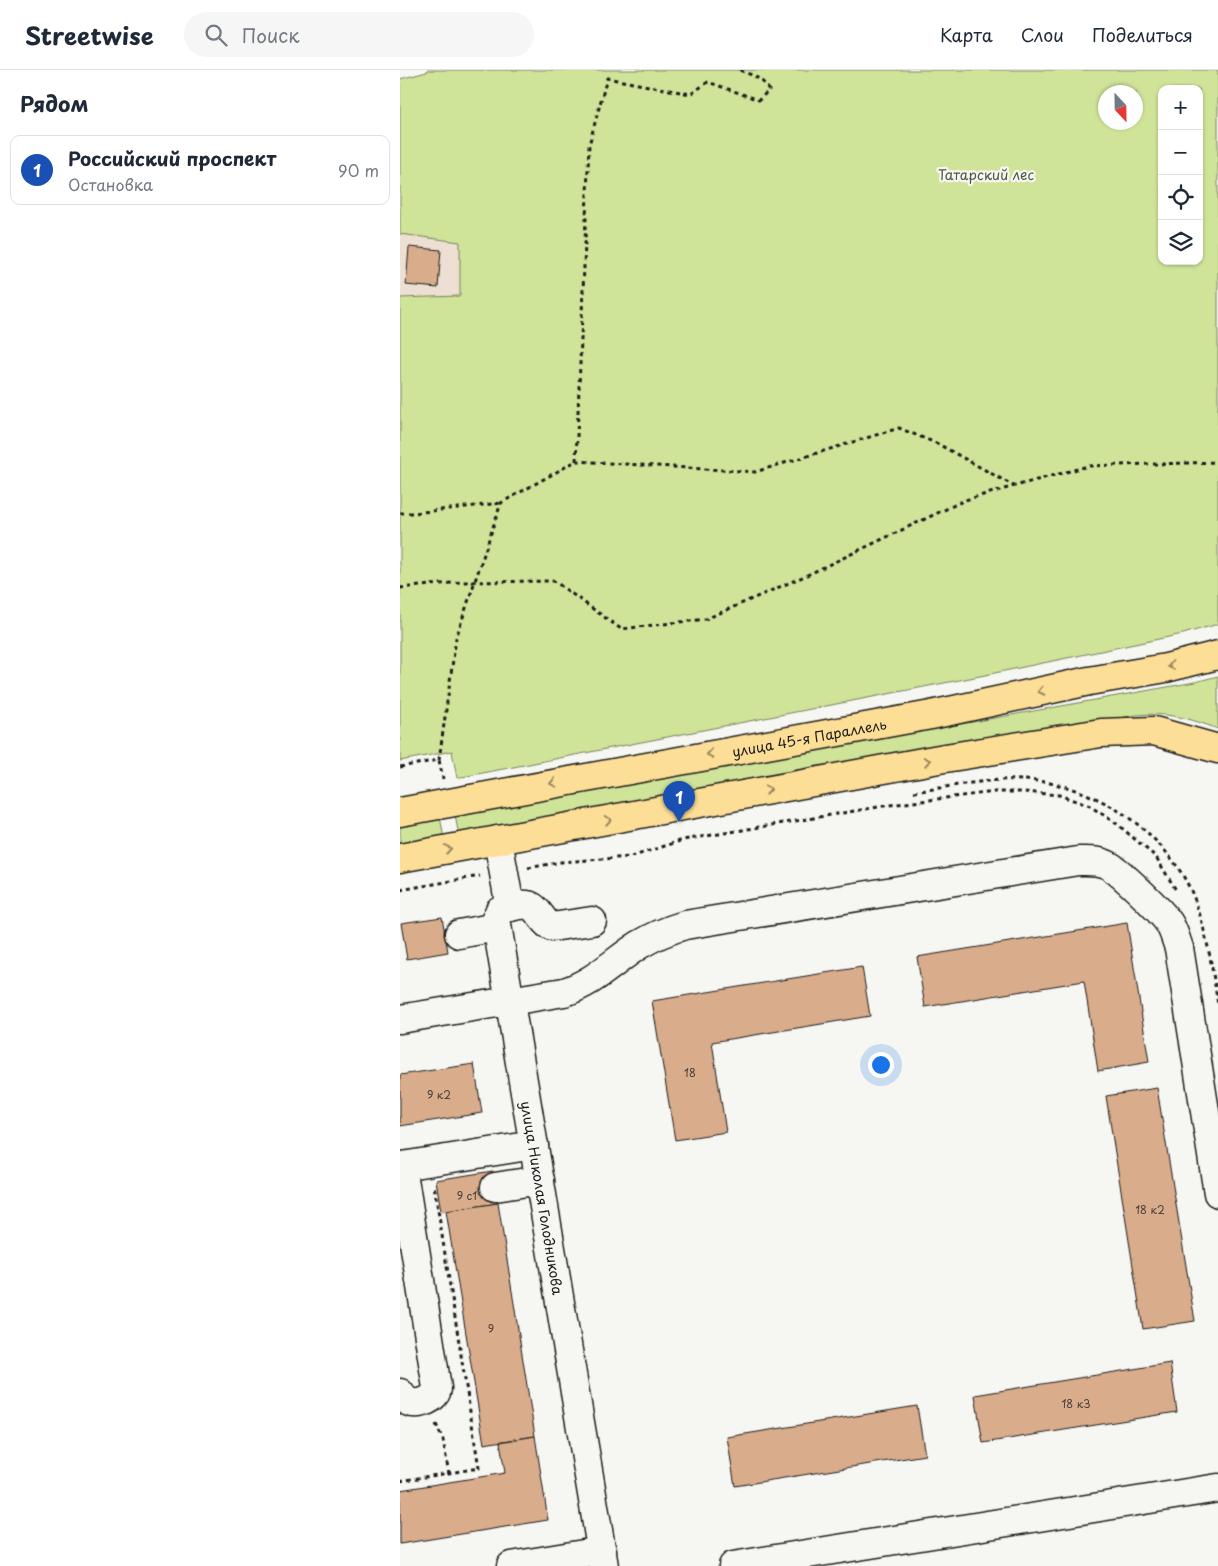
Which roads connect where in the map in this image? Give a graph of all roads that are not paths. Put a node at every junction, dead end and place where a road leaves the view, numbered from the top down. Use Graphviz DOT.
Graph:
graph roads {
  1 [pos="1218,655"];
  2 [pos="1218,749"];
  3 [pos="400,812"];
  4 [pos="498,840"];
  5 [pos="400,858"];
  6 [pos="503,917"];
  7 [pos="592,921"];
  8 [pos="458,934"];
  9 [pos="509,1001"];
  10 [pos="400,1018"];
  11 [pos="534,1145"];
  12 [pos="401,1167"];
  13 [pos="540,1180"];
  14 [pos="495,1187"];
  15 [pos="1218,1193"];
  16 [pos="400,1393"];
  17 [pos="1218,1488"];
  18 [pos="603,1559"];
  19 [pos="511,1566"];
  20 [pos="733,1566"];
  1 -- 3 [label="main road, улица 45-я Параллель, one-way"];
  4 -- 2 [label="main road, one-way"];
  5 -- 4 [label="main road, one-way"];
  4 -- 6 [label="street, улица Николая Голодникова"];
  6 -- 7 [label="street"];
  6 -- 8 [label="street"];
  6 -- 9 [label="street, улица Николая Голодникова"];
  9 -- 10 [label="street"];
  9 -- 11 [label="street, улица Николая Голодникова"];
  9 -- 15 [label="street"];
  11 -- 12 [label="street"];
  11 -- 13 [label="street, улица Николая Голодникова"];
  12 -- 16 [label="street"];
  13 -- 14 [label="street"];
  13 -- 18 [label="street, улица Николая Голодникова"];
  17 -- 20 [label="street"];
  18 -- 19 [label="street"];
}
